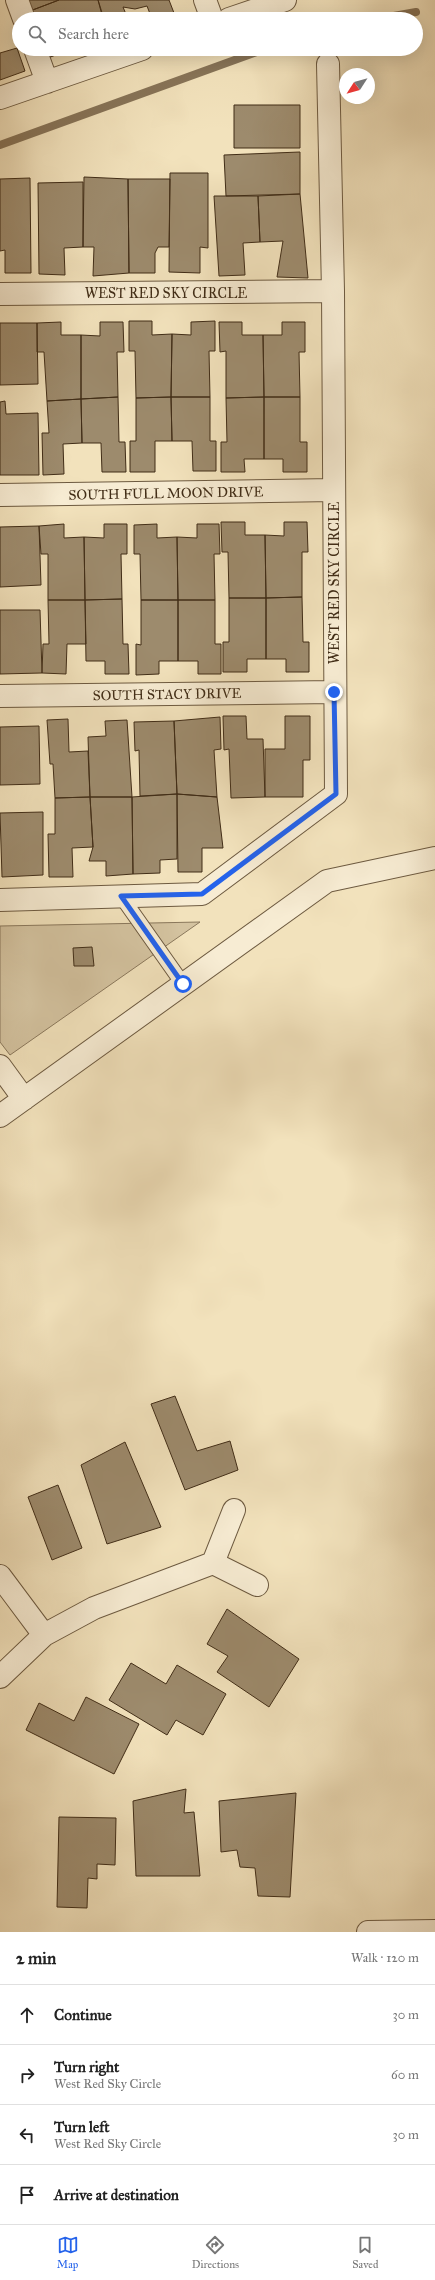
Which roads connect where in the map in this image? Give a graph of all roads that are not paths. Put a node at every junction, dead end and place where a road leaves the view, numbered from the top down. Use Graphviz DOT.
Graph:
graph roads {
  1 [pos="17,0"];
  2 [pos="205,0"];
  3 [pos="285,0"];
  4 [pos="21,12"];
  5 [pos="209,12"];
  6 [pos="250,12"];
  7 [pos="38,56"];
  8 [pos="122,56"];
  9 [pos="328,64"];
  10 [pos="48,82"];
  11 [pos="0,98"];
  12 [pos="333,291"];
  13 [pos="0,294"];
  14 [pos="333,490"];
  15 [pos="0,495"];
  16 [pos="334,692"];
  17 [pos="0,696"];
  18 [pos="435,858"];
  19 [pos="121,896"];
  20 [pos="0,900"];
  21 [pos="183,984"];
  22 [pos="0,1066"];
  23 [pos="24,1099"];
  24 [pos="0,1116"];
  25 [pos="234,1510"];
  26 [pos="213,1563"];
  27 [pos="0,1576"];
  28 [pos="257,1585"];
  29 [pos="44,1635"];
  30 [pos="0,1677"];
  31 [pos="435,1931"];
  32 [pos="368,1932"];
  1 -- 4 [label="street"];
  2 -- 5 [label="street"];
  3 -- 6 [label="street"];
  7 -- 10 [label="street"];
  8 -- 10 [label="street"];
  9 -- 12 [label="street, WEST RED SKY CIRCLE"];
  10 -- 11 [label="street"];
  12 -- 13 [label="street, WEST RED SKY CIRCLE"];
  12 -- 14 [label="street, WEST RED SKY CIRCLE"];
  14 -- 15 [label="street, SOUTH FULL MOON DRIVE"];
  14 -- 16 [label="street, WEST RED SKY CIRCLE"];
  16 -- 17 [label="street, SOUTH STACY DRIVE"];
  16 -- 19 [label="street, WEST RED SKY CIRCLE"];
  18 -- 21 [label="street"];
  19 -- 20 [label="street, WEST RED SKY CIRCLE"];
  19 -- 21 [label="lane"];
  21 -- 23 [label="street"];
  22 -- 23 [label="street"];
  23 -- 24 [label="street"];
  25 -- 26 [label="street"];
  26 -- 28 [label="street"];
  26 -- 29 [label="street"];
  27 -- 29 [label="street"];
  29 -- 30 [label="street"];
  31 -- 32 [label="street"];
}
